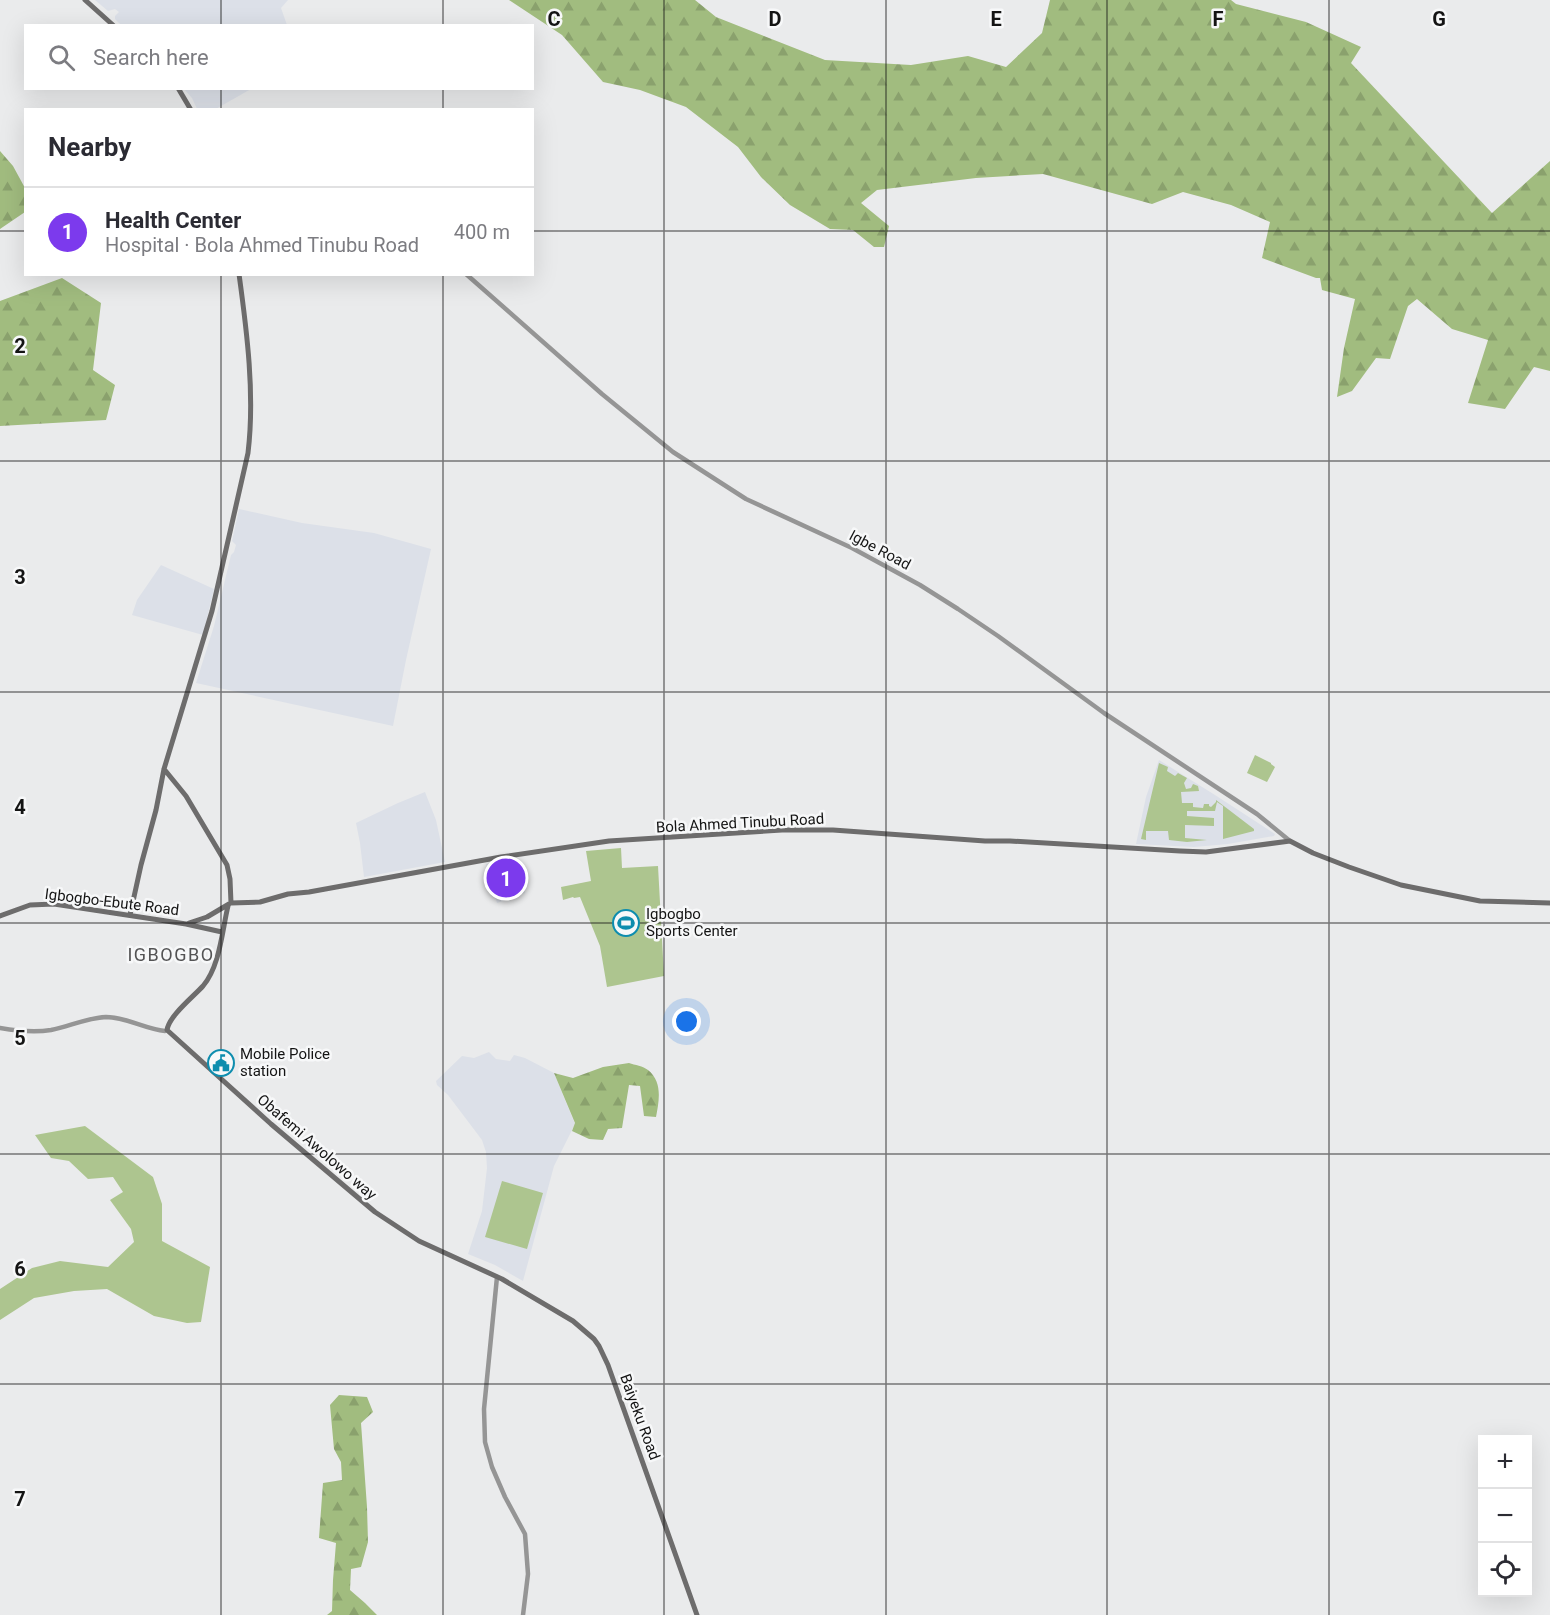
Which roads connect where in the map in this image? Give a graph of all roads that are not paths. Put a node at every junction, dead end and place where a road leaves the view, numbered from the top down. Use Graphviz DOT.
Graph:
graph roads {
  1 [pos="85,0"];
  2 [pos="112,24"];
  3 [pos="179,90"];
  4 [pos="190,108"];
  5 [pos="239,276"];
  6 [pos="468,276"];
  7 [pos="164,770"];
  8 [pos="1290,841"];
  9 [pos="1550,903"];
  10 [pos="229,904"];
  11 [pos="130,915"];
  12 [pos="0,916"];
  13 [pos="186,924"];
  14 [pos="222,932"];
  15 [pos="0,1028"];
  16 [pos="165,1031"];
  17 [pos="497,1277"];
  18 [pos="523,1615"];
  19 [pos="697,1615"];
  1 -- 2 [label="main road"];
  3 -- 4 [label="main road"];
  5 -- 7 [label="main road"];
  6 -- 8 [label="street, Igbe Road"];
  7 -- 10 [label="main road, Obafemi Awolowo way"];
  7 -- 11 [label="main road"];
  8 -- 9 [label="main road"];
  8 -- 10 [label="main road, Bola Ahmed Tinubu Road"];
  10 -- 13 [label="main road, Igbogbo-Ebute Road"];
  10 -- 14 [label="main road, Obafemi Awolowo way"];
  11 -- 12 [label="main road, Igbogbo-Ebute Road"];
  11 -- 13 [label="main road, Igbogbo-Ebute Road"];
  13 -- 14 [label="main road, Igbogbo-Ebute Road"];
  14 -- 17 [label="main road, Obafemi Awolowo way"];
  15 -- 16 [label="street"];
  17 -- 18 [label="street"];
  17 -- 19 [label="main road, Baiyeku Road"];
}
